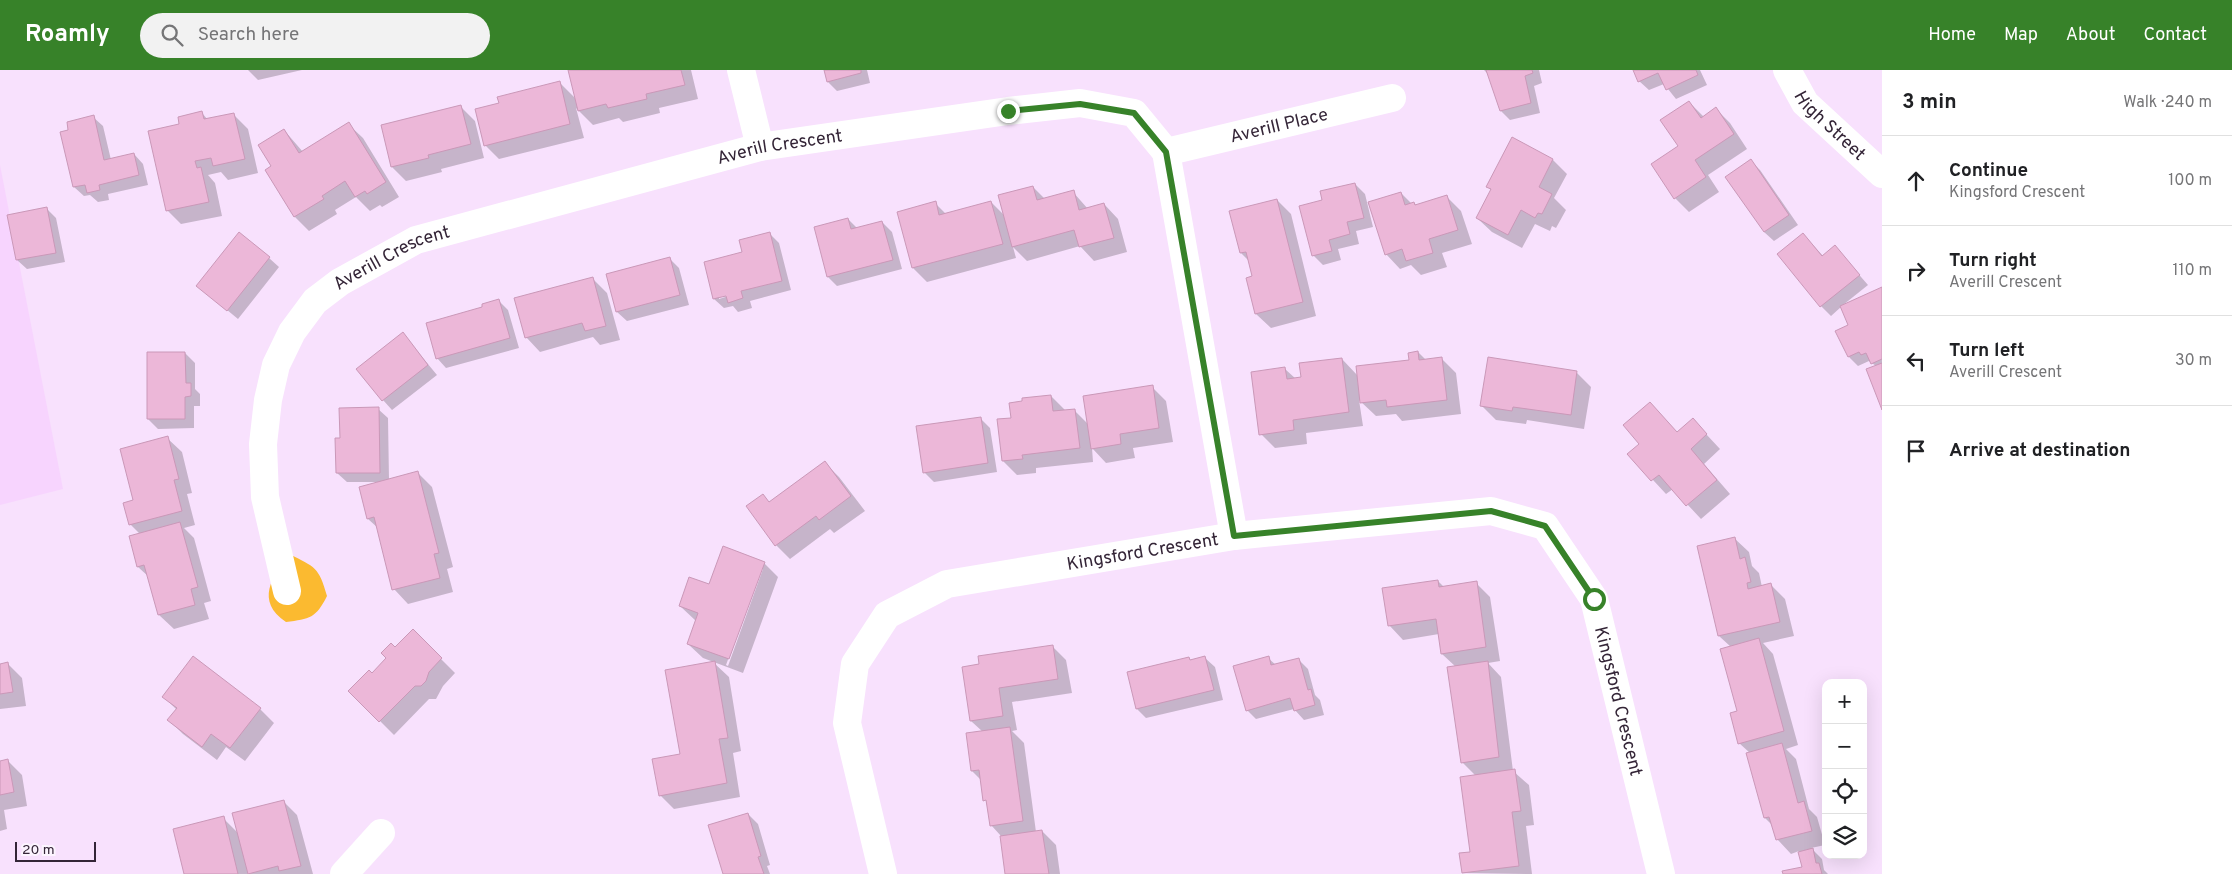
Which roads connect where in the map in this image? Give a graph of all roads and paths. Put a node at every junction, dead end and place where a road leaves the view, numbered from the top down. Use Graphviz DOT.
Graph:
graph roads {
  1 [pos="741,70"];
  2 [pos="1787,70"];
  3 [pos="1392,98"];
  4 [pos="760,148"];
  5 [pos="1166,152"];
  6 [pos="1882,174"];
  7 [pos="1234,536"];
  8 [pos="287,592"];
  9 [pos="381,833"];
  10 [pos="344,874"];
  11 [pos="883,874"];
  12 [pos="1661,874"];
  1 -- 4 [label="street"];
  2 -- 6 [label="street, High Street"];
  3 -- 5 [label="street, Averill Place"];
  4 -- 5 [label="street, Averill Crescent"];
  4 -- 8 [label="street, Averill Crescent"];
  5 -- 7 [label="street, Averill Crescent"];
  7 -- 11 [label="street, Kingsford Crescent"];
  7 -- 12 [label="street, Kingsford Crescent"];
  9 -- 10 [label="street"];
}
